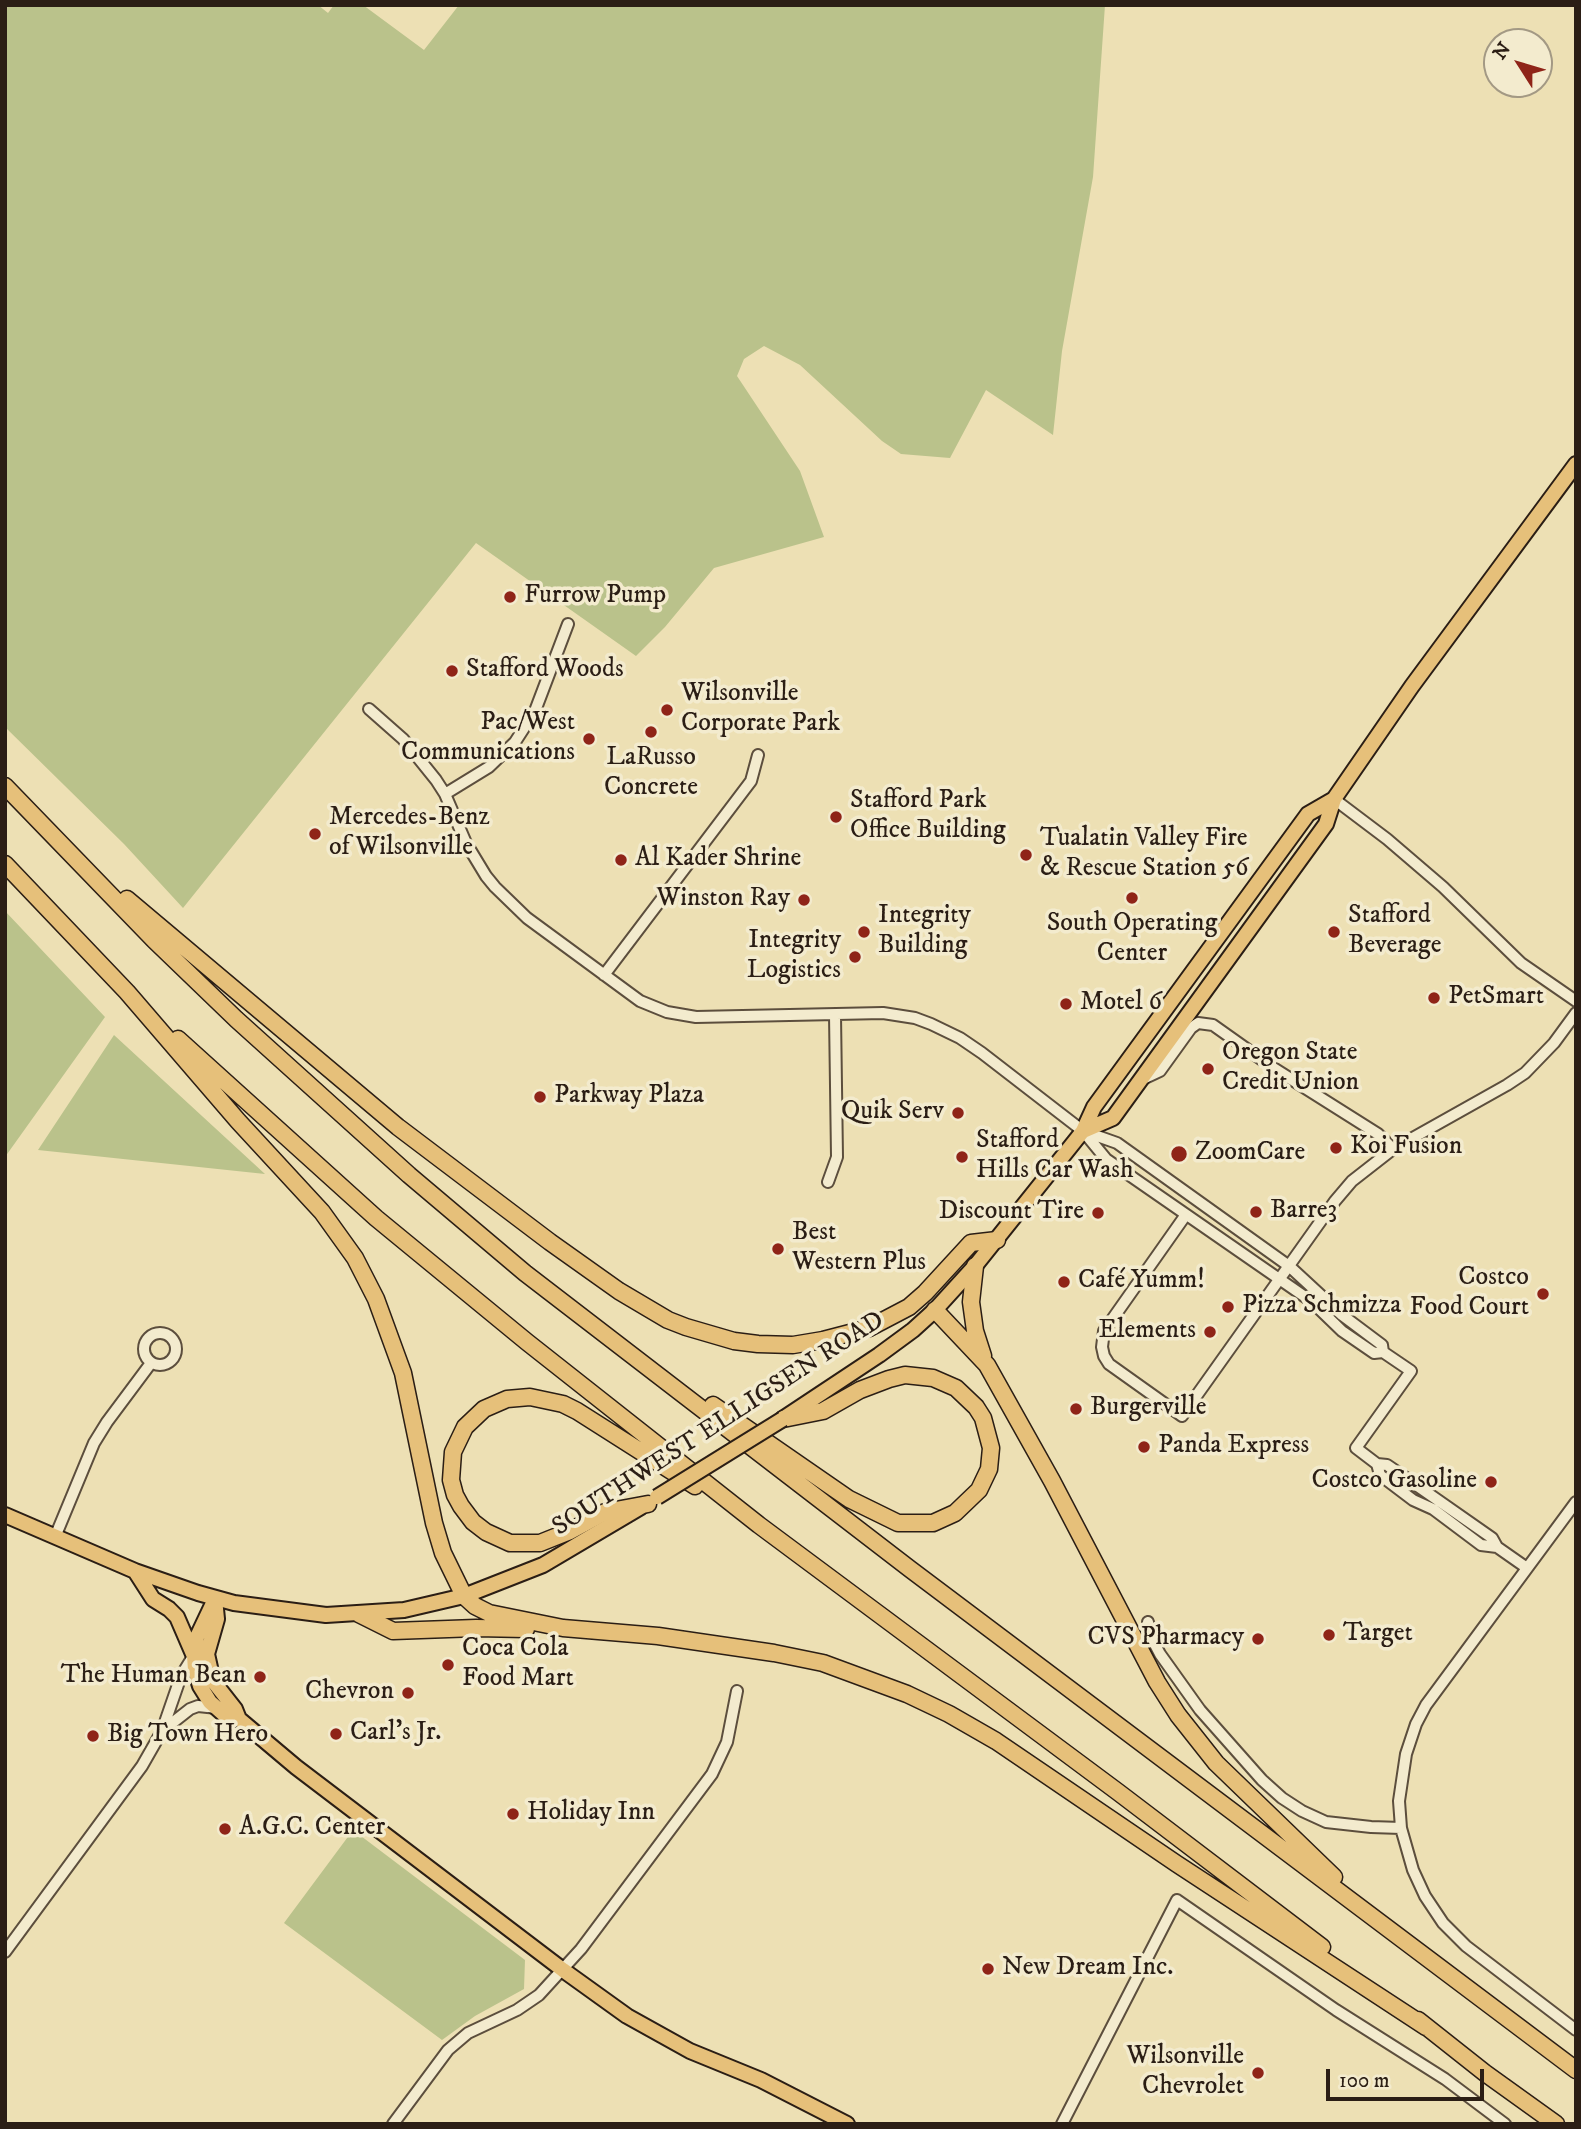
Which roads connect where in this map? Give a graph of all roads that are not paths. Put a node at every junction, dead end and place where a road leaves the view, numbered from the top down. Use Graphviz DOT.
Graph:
graph roads {
  1 [pos="1576,464"];
  2 [pos="568,624"];
  3 [pos="369,709"];
  4 [pos="758,755"];
  5 [pos="5,786"];
  6 [pos="444,794"];
  7 [pos="1334,799"];
  8 [pos="72,852"];
  9 [pos="5,864"];
  10 [pos="604,975"];
  11 [pos="127,992"];
  12 [pos="1576,1001"];
  13 [pos="1576,1013"];
  14 [pos="835,1015"];
  15 [pos="1141,1081"];
  16 [pos="1083,1130"];
  17 [pos="1393,1149"];
  18 [pos="828,1182"];
  19 [pos="1185,1216"];
  20 [pos="997,1240"];
  21 [pos="975,1266"];
  22 [pos="1289,1266"];
  23 [pos="1280,1279"];
  24 [pos="935,1310"];
  25 [pos="1383,1352"];
  26 [pos="642,1362"];
  27 [pos="150,1363"];
  28 [pos="987,1365"];
  29 [pos="783,1419"];
  30 [pos="652,1500"];
  31 [pos="1576,1502"];
  32 [pos="5,1515"];
  33 [pos="759,1525"];
  34 [pos="55,1537"];
  35 [pos="1527,1568"];
  36 [pos="135,1571"];
  37 [pos="464,1596"];
  38 [pos="215,1598"];
  39 [pos="359,1614"];
  40 [pos="1148,1622"];
  41 [pos="563,1628"];
  42 [pos="194,1655"];
  43 [pos="203,1672"];
  44 [pos="737,1691"];
  45 [pos="216,1708"];
  46 [pos="239,1719"];
  47 [pos="162,1731"];
  48 [pos="1401,1828"];
  49 [pos="1378,1920"];
  50 [pos="5,1952"];
  51 [pos="563,1970"];
  52 [pos="1426,2027"];
  53 [pos="1576,2030"];
  54 [pos="1576,2070"];
  55 [pos="393,2124"];
  56 [pos="847,2124"];
  57 [pos="1062,2124"];
  58 [pos="1505,2124"];
  59 [pos="1556,2124"];
  1 -- 7 [label="main road, SOUTHWEST ELLIGSEN ROAD"];
  2 -- 6 [label="street"];
  3 -- 6 [label="street"];
  4 -- 10 [label="street"];
  5 -- 8 [label="highway"];
  6 -- 10 [label="street"];
  7 -- 12 [label="street"];
  7 -- 15 [label="main road, SOUTHWEST ELLIGSEN ROAD"];
  7 -- 16 [label="main road, SOUTHWEST ELLIGSEN ROAD"];
  8 -- 20 [label="highway"];
  8 -- 26 [label="highway"];
  9 -- 11 [label="highway"];
  10 -- 14 [label="street"];
  11 -- 33 [label="highway"];
  11 -- 37 [label="highway"];
  13 -- 17 [label="street"];
  14 -- 16 [label="street"];
  14 -- 18 [label="street"];
  15 -- 16 [label="main road, SOUTHWEST ELLIGSEN ROAD"];
  15 -- 17 [label="street"];
  16 -- 19 [label="street"];
  16 -- 20 [label="main road, SOUTHWEST ELLIGSEN ROAD"];
  16 -- 22 [label="street"];
  17 -- 22 [label="street"];
  19 -- 23 [label="street"];
  19 -- 23 [label="street"];
  20 -- 21 [label="main road, SOUTHWEST ELLIGSEN ROAD"];
  21 -- 24 [label="main road, SOUTHWEST ELLIGSEN ROAD"];
  21 -- 28 [label="highway"];
  22 -- 23 [label="street"];
  22 -- 25 [label="street"];
  23 -- 25 [label="street"];
  24 -- 28 [label="highway"];
  24 -- 29 [label="main road, SOUTHWEST ELLIGSEN ROAD"];
  25 -- 35 [label="street"];
  26 -- 29 [label="highway"];
  26 -- 49 [label="highway"];
  27 -- 34 [label="street"];
  28 -- 49 [label="highway"];
  29 -- 30 [label="main road, SOUTHWEST ELLIGSEN ROAD, bridge"];
  30 -- 33 [label="highway"];
  30 -- 37 [label="main road, SOUTHWEST ELLIGSEN ROAD"];
  31 -- 35 [label="street"];
  32 -- 34 [label="main road, SOUTHWEST ELLIGSEN ROAD"];
  33 -- 52 [label="highway"];
  34 -- 36 [label="main road, SOUTHWEST ELLIGSEN ROAD"];
  35 -- 48 [label="street"];
  36 -- 38 [label="main road, SOUTHWEST ELLIGSEN ROAD"];
  36 -- 42 [label="main road"];
  37 -- 39 [label="main road, SOUTHWEST ELLIGSEN ROAD"];
  37 -- 41 [label="highway"];
  38 -- 39 [label="main road, SOUTHWEST ELLIGSEN ROAD"];
  38 -- 42 [label="main road"];
  38 -- 43 [label="main road"];
  39 -- 41 [label="highway"];
  40 -- 48 [label="street"];
  41 -- 52 [label="highway"];
  42 -- 43 [label="main road"];
  42 -- 47 [label="street"];
  43 -- 45 [label="main road"];
  43 -- 46 [label="main road"];
  44 -- 51 [label="street"];
  45 -- 46 [label="main road"];
  45 -- 47 [label="street"];
  46 -- 51 [label="main road"];
  47 -- 50 [label="street"];
  48 -- 53 [label="street"];
  49 -- 54 [label="highway"];
  51 -- 55 [label="street"];
  51 -- 56 [label="main road"];
  52 -- 59 [label="highway"];
  57 -- 58 [label="street"];
}
